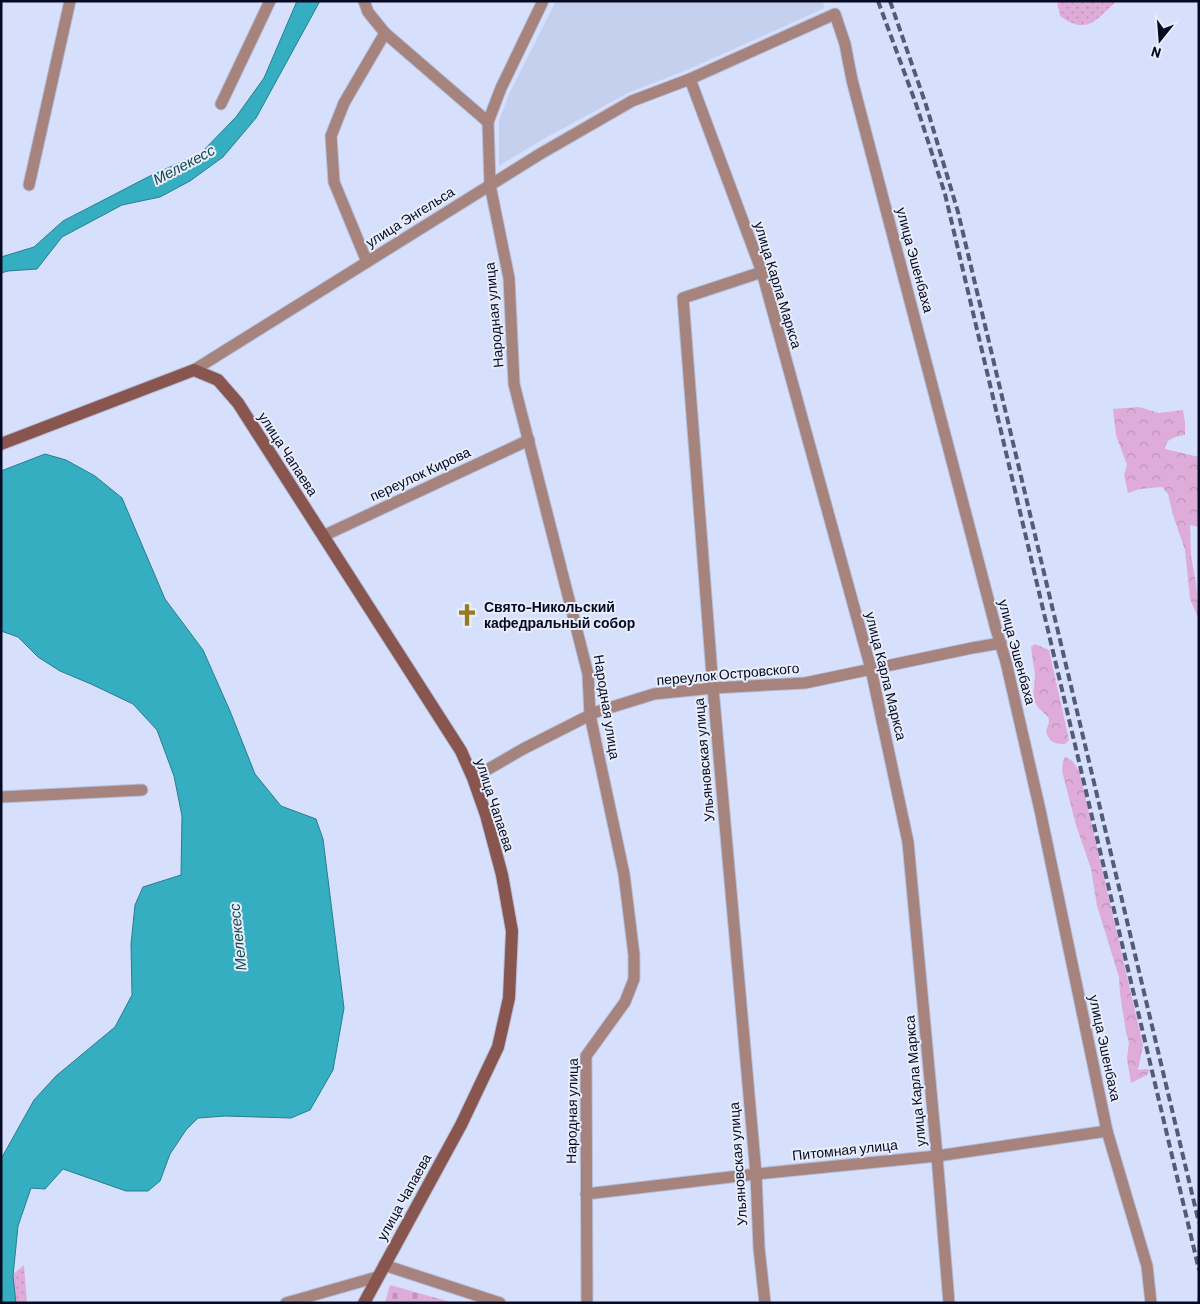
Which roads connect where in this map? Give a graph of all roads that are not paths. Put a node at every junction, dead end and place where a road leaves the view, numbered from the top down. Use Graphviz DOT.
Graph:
graph roads {
  1 [pos="70,1"];
  2 [pos="270,1"];
  3 [pos="364,1"];
  4 [pos="543,1"];
  5 [pos="835,14"];
  6 [pos="385,33"];
  7 [pos="690,79"];
  8 [pos="221,104"];
  9 [pos="488,122"];
  10 [pos="29,185"];
  11 [pos="490,185"];
  12 [pos="367,262"];
  13 [pos="762,272"];
  14 [pos="194,370"];
  15 [pos="529,440"];
  16 [pos="1,444"];
  17 [pos="323,536"];
  18 [pos="1000,643"];
  19 [pos="871,669"];
  20 [pos="713,688"];
  21 [pos="590,715"];
  22 [pos="473,778"];
  23 [pos="142,790"];
  24 [pos="1,797"];
  25 [pos="1107,1130"];
  26 [pos="938,1156"];
  27 [pos="756,1174"];
  28 [pos="586,1194"];
  29 [pos="384,1265"];
  30 [pos="377,1277"];
  31 [pos="286,1303"];
  32 [pos="364,1303"];
  33 [pos="500,1303"];
  34 [pos="587,1303"];
  35 [pos="765,1303"];
  36 [pos="949,1303"];
  37 [pos="1150,1303"];
  1 -- 10 [label="street"];
  2 -- 8 [label="street"];
  3 -- 6 [label="street"];
  4 -- 9 [label="street, Народная улица"];
  5 -- 7 [label="street, улица Энгельса"];
  5 -- 18 [label="street, улица Эшенбаха"];
  6 -- 9 [label="street"];
  6 -- 12 [label="street"];
  7 -- 11 [label="street, улица Энгельса"];
  7 -- 13 [label="street, улица Карла Маркса"];
  9 -- 11 [label="street, Народная улица"];
  11 -- 12 [label="street, улица Энгельса"];
  11 -- 15 [label="street, Народная улица"];
  12 -- 14 [label="street, улица Энгельса"];
  13 -- 19 [label="street, улица Карла Маркса"];
  13 -- 20 [label="street, Ульяновская улица"];
  14 -- 16 [label="street, улица Энгельса"];
  14 -- 17 [label="street, улица Чапаева"];
  15 -- 17 [label="street, переулок Кирова"];
  15 -- 21 [label="street, Народная улица"];
  17 -- 22 [label="street, улица Чапаева"];
  18 -- 19 [label="street, переулок Островского"];
  18 -- 25 [label="street, улица Эшенбаха"];
  19 -- 20 [label="street, переулок Островского"];
  19 -- 26 [label="street, улица Карла Маркса"];
  20 -- 21 [label="street, переулок Островского"];
  20 -- 27 [label="street, Ульяновская улица"];
  21 -- 22 [label="street, переулок Островского"];
  21 -- 28 [label="street, Народная улица"];
  22 -- 29 [label="street, улица Чапаева"];
  23 -- 24 [label="street"];
  25 -- 26 [label="street, Питомная улица"];
  25 -- 37 [label="street, улица Эшенбаха"];
  26 -- 27 [label="street, Питомная улица"];
  26 -- 36 [label="street, улица Карла Маркса"];
  27 -- 28 [label="street, Питомная улица"];
  27 -- 35 [label="street, Ульяновская улица"];
  28 -- 34 [label="street, Народная улица"];
  29 -- 30 [label="street, улица Чапаева"];
  29 -- 33 [label="street"];
  30 -- 31 [label="street"];
  30 -- 32 [label="street, улица Чапаева"];
}
